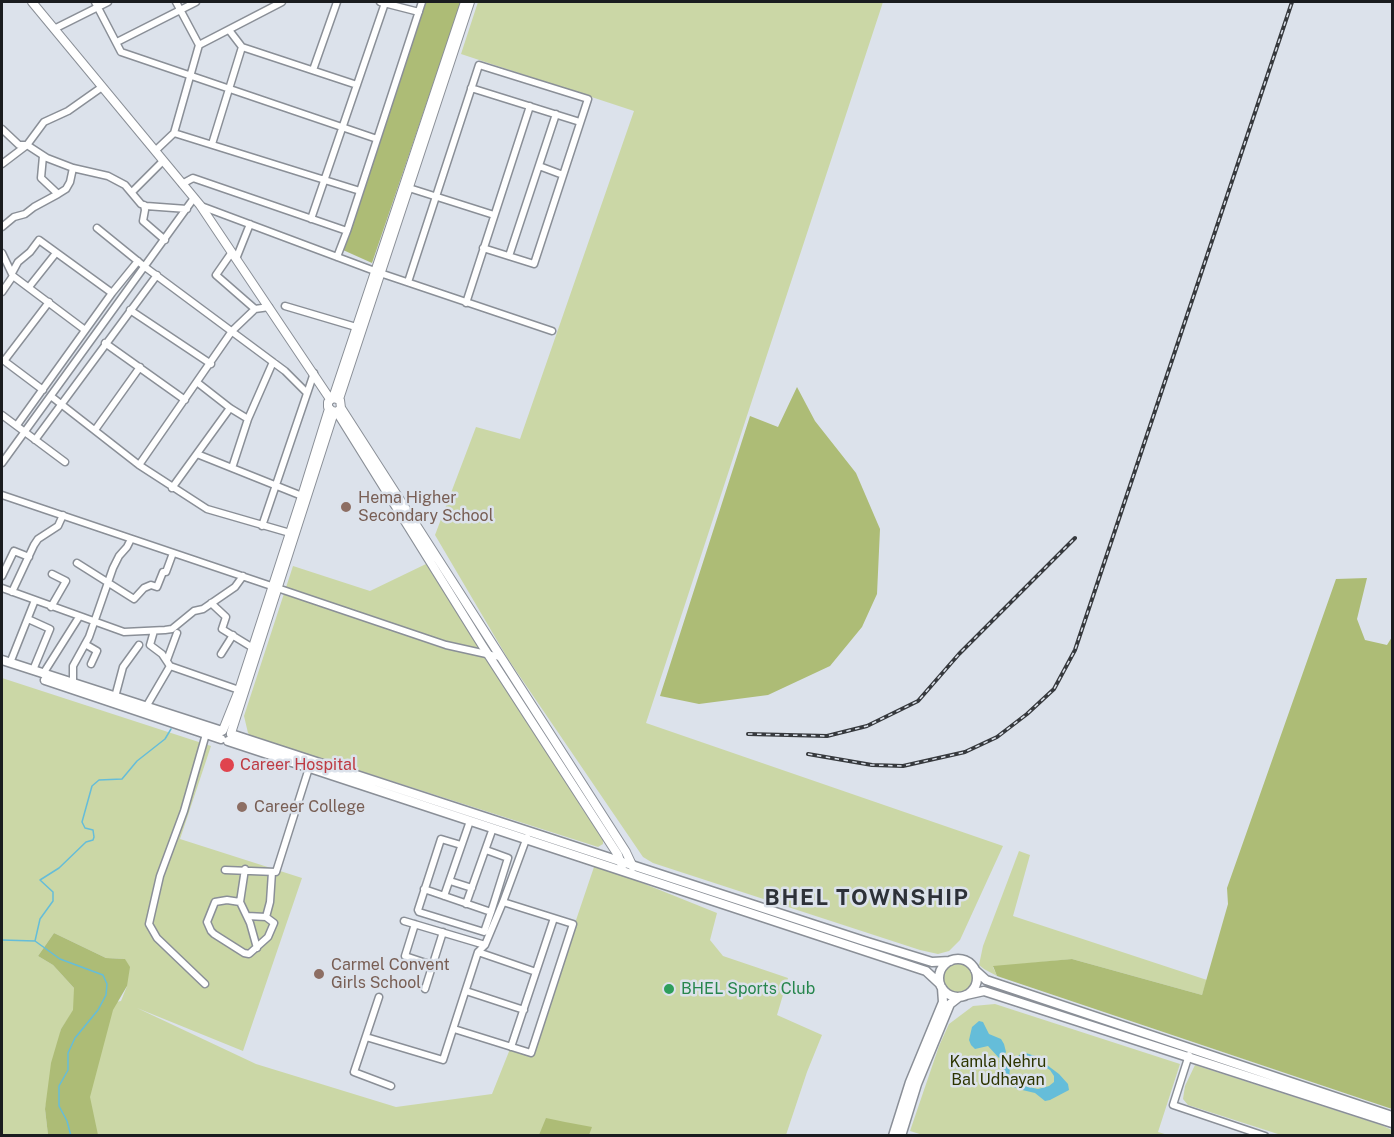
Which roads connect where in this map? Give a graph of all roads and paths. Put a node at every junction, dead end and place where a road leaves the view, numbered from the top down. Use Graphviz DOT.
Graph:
graph roads {
  1 [pos="32,2"];
  2 [pos="108,2"];
  3 [pos="176,2"];
  4 [pos="196,2"];
  5 [pos="282,2"];
  6 [pos="337,2"];
  7 [pos="382,2"];
  8 [pos="422,2"];
  9 [pos="465,2"];
  10 [pos="471,2"];
  11 [pos="96,4"];
  12 [pos="180,10"];
  13 [pos="419,12"];
  14 [pos="54,29"];
  15 [pos="229,30"];
  16 [pos="117,42"];
  17 [pos="199,45"];
  18 [pos="242,47"];
  19 [pos="313,70"];
  20 [pos="190,77"];
  21 [pos="357,85"];
  22 [pos="102,87"];
  23 [pos="471,88"];
  24 [pos="229,90"];
  25 [pos="530,106"];
  26 [pos="555,114"];
  27 [pos="580,122"];
  28 [pos="343,127"];
  29 [pos="2,131"];
  30 [pos="174,133"];
  31 [pos="377,139"];
  32 [pos="212,144"];
  33 [pos="27,145"];
  34 [pos="155,151"];
  35 [pos="43,156"];
  36 [pos="163,161"];
  37 [pos="2,165"];
  38 [pos="538,166"];
  39 [pos="73,168"];
  40 [pos="563,175"];
  41 [pos="326,179"];
  42 [pos="182,184"];
  43 [pos="409,188"];
  44 [pos="360,190"];
  45 [pos="132,192"];
  46 [pos="58,194"];
  47 [pos="436,196"];
  48 [pos="197,202"];
  49 [pos="144,205"];
  50 [pos="187,209"];
  51 [pos="494,215"];
  52 [pos="311,219"];
  53 [pos="250,224"];
  54 [pos="2,227"];
  55 [pos="97,228"];
  56 [pos="347,231"];
  57 [pos="165,240"];
  58 [pos="483,248"];
  59 [pos="2,253"];
  60 [pos="56,253"];
  61 [pos="234,255"];
  62 [pos="509,256"];
  63 [pos="337,257"];
  64 [pos="138,261"];
  65 [pos="4,266"];
  66 [pos="145,267"];
  67 [pos="378,272"];
  68 [pos="13,274"];
  69 [pos="156,275"];
  70 [pos="408,282"];
  71 [pos="29,287"];
  72 [pos="2,292"];
  73 [pos="112,293"];
  74 [pos="49,302"];
  75 [pos="466,303"];
  76 [pos="285,306"];
  77 [pos="269,307"];
  78 [pos="255,309"];
  79 [pos="130,310"];
  80 [pos="356,327"];
  81 [pos="85,330"];
  82 [pos="232,331"];
  83 [pos="552,332"];
  84 [pos="105,343"];
  85 [pos="3,360"];
  86 [pos="273,362"];
  87 [pos="211,364"];
  88 [pos="140,367"];
  89 [pos="314,373"];
  90 [pos="198,382"];
  91 [pos="43,390"];
  92 [pos="307,393"];
  93 [pos="52,397"];
  94 [pos="334,399"];
  95 [pos="185,400"];
  96 [pos="61,404"];
  97 [pos="230,408"];
  98 [pos="335,410"];
  99 [pos="2,415"];
  100 [pos="248,419"];
  101 [pos="17,425"];
  102 [pos="95,430"];
  103 [pos="26,432"];
  104 [pos="35,440"];
  105 [pos="2,449"];
  106 [pos="9,451"];
  107 [pos="197,454"];
  108 [pos="64,462"];
  109 [pos="2,464"];
  110 [pos="139,465"];
  111 [pos="232,468"];
  112 [pos="276,486"];
  113 [pos="172,488"];
  114 [pos="2,495"];
  115 [pos="302,496"];
  116 [pos="63,515"];
  117 [pos="262,526"];
  118 [pos="290,533"];
  119 [pos="131,539"];
  120 [pos="173,553"];
  121 [pos="29,557"];
  122 [pos="76,563"];
  123 [pos="52,574"];
  124 [pos="2,575"];
  125 [pos="243,576"];
  126 [pos="18,578"];
  127 [pos="108,582"];
  128 [pos="276,587"];
  129 [pos="2,588"];
  130 [pos="12,592"];
  131 [pos="36,600"];
  132 [pos="211,603"];
  133 [pos="51,607"];
  134 [pos="79,617"];
  135 [pos="28,619"];
  136 [pos="94,622"];
  137 [pos="154,631"];
  138 [pos="177,633"];
  139 [pos="233,635"];
  140 [pos="85,644"];
  141 [pos="139,645"];
  142 [pos="252,648"];
  143 [pos="221,654"];
  144 [pos="488,654"];
  145 [pos="500,657"];
  146 [pos="4,663"];
  147 [pos="169,663"];
  148 [pos="91,664"];
  149 [pos="33,670"];
  150 [pos="43,674"];
  151 [pos="73,683"];
  152 [pos="239,690"];
  153 [pos="115,697"];
  154 [pos="146,707"];
  155 [pos="206,734"];
  156 [pos="226,735"];
  157 [pos="309,768"];
  158 [pos="434,805"];
  159 [pos="470,821"];
  160 [pos="493,828"];
  161 [pos="527,836"];
  162 [pos="461,845"];
  163 [pos="563,848"];
  164 [pos="486,850"];
  165 [pos="621,863"];
  166 [pos="632,867"];
  167 [pos="245,869"];
  168 [pos="225,870"];
  169 [pos="272,872"];
  170 [pos="625,873"];
  171 [pos="636,877"];
  172 [pos="450,881"];
  173 [pos="472,888"];
  174 [pos="424,889"];
  175 [pos="444,896"];
  176 [pos="240,902"];
  177 [pos="503,902"];
  178 [pos="466,904"];
  179 [pos="491,912"];
  180 [pos="247,916"];
  181 [pos="266,917"];
  182 [pos="554,918"];
  183 [pos="404,921"];
  184 [pos="415,924"];
  185 [pos="443,932"];
  186 [pos="485,945"];
  187 [pos="257,948"];
  188 [pos="478,952"];
  189 [pos="950,961"];
  190 [pos="432,964"];
  191 [pos="975,970"];
  192 [pos="536,972"];
  193 [pos="205,984"];
  194 [pos="941,986"];
  195 [pos="424,988"];
  196 [pos="465,992"];
  197 [pos="962,996"];
  198 [pos="379,997"];
  199 [pos="524,1010"];
  200 [pos="454,1029"];
  201 [pos="366,1036"];
  202 [pos="932,1039"];
  203 [pos="511,1047"];
  204 [pos="1190,1053"];
  205 [pos="391,1086"];
  206 [pos="1392,1116"];
  207 [pos="1392,1123"];
  208 [pos="893,1136"];
  209 [pos="901,1136"];
  210 [pos="1265,1136"];
  1 -- 14 [label="street"];
  2 -- 11 [label="street"];
  3 -- 12 [label="street"];
  4 -- 12 [label="street"];
  5 -- 15 [label="street"];
  6 -- 19 [label="street"];
  7 -- 13 [label="street"];
  7 -- 21 [label="street"];
  8 -- 13 [label="street"];
  9 -- 67 [label="street"];
  10 -- 43 [label="street"];
  11 -- 14 [label="street"];
  11 -- 16 [label="street"];
  12 -- 16 [label="street"];
  12 -- 17 [label="street"];
  13 -- 31 [label="street"];
  14 -- 22 [label="street"];
  15 -- 17 [label="street"];
  15 -- 18 [label="street"];
  16 -- 20 [label="street"];
  17 -- 20 [label="street"];
  18 -- 19 [label="street"];
  18 -- 24 [label="street"];
  19 -- 21 [label="street"];
  20 -- 24 [label="street"];
  20 -- 30 [label="street"];
  21 -- 28 [label="street"];
  22 -- 33 [label="street"];
  22 -- 34 [label="street"];
  23 -- 25 [label="street"];
  23 -- 27 [label="street"];
  23 -- 47 [label="street"];
  24 -- 28 [label="street"];
  24 -- 32 [label="street"];
  25 -- 26 [label="street"];
  25 -- 51 [label="street"];
  26 -- 27 [label="street"];
  26 -- 38 [label="street"];
  27 -- 40 [label="street"];
  28 -- 31 [label="street"];
  28 -- 41 [label="street"];
  29 -- 33 [label="street"];
  30 -- 32 [label="street"];
  30 -- 34 [label="street"];
  31 -- 44 [label="street"];
  32 -- 41 [label="street"];
  33 -- 35 [label="street"];
  33 -- 37 [label="street"];
  34 -- 36 [label="street"];
  35 -- 39 [label="street"];
  35 -- 46 [label="street"];
  36 -- 42 [label="street"];
  36 -- 45 [label="street"];
  38 -- 40 [label="street"];
  38 -- 62 [label="street"];
  39 -- 45 [label="street"];
  39 -- 46 [label="street"];
  40 -- 62 [label="street"];
  41 -- 44 [label="street"];
  41 -- 52 [label="street"];
  42 -- 48 [label="street"];
  42 -- 52 [label="street"];
  43 -- 47 [label="street"];
  43 -- 67 [label="street"];
  44 -- 56 [label="street"];
  45 -- 49 [label="street"];
  46 -- 54 [label="street"];
  47 -- 51 [label="street"];
  47 -- 70 [label="street"];
  48 -- 50 [label="street"];
  48 -- 53 [label="street"];
  48 -- 61 [label="street"];
  49 -- 50 [label="street"];
  49 -- 57 [label="street"];
  50 -- 57 [label="street"];
  51 -- 58 [label="street"];
  52 -- 56 [label="street"];
  53 -- 61 [label="street"];
  53 -- 63 [label="street"];
  55 -- 64 [label="street"];
  56 -- 63 [label="street"];
  57 -- 66 [label="street"];
  58 -- 62 [label="street"];
  58 -- 75 [label="street"];
  59 -- 65 [label="street"];
  60 -- 68 [label="street"];
  60 -- 71 [label="street"];
  60 -- 73 [label="street"];
  61 -- 77 [label="street"];
  61 -- 78 [label="street"];
  63 -- 67 [label="street"];
  64 -- 66 [label="street"];
  64 -- 73 [label="street"];
  65 -- 68 [label="street"];
  66 -- 69 [label="street"];
  66 -- 93 [label="street"];
  67 -- 70 [label="street"];
  67 -- 80 [label="street"];
  67 -- 94 [label="street"];
  68 -- 71 [label="street"];
  68 -- 72 [label="street"];
  69 -- 79 [label="street"];
  69 -- 82 [label="street"];
  70 -- 75 [label="street"];
  71 -- 74 [label="street"];
  73 -- 81 [label="street"];
  74 -- 81 [label="street"];
  74 -- 85 [label="street"];
  75 -- 83 [label="street"];
  76 -- 80 [label="street"];
  77 -- 78 [label="street"];
  77 -- 89 [label="street"];
  78 -- 82 [label="street"];
  79 -- 84 [label="street"];
  79 -- 87 [label="street"];
  80 -- 94 [label="street"];
  81 -- 91 [label="street"];
  82 -- 86 [label="street"];
  82 -- 87 [label="street"];
  84 -- 88 [label="street"];
  84 -- 96 [label="street"];
  85 -- 91 [label="street"];
  86 -- 92 [label="street"];
  86 -- 100 [label="street"];
  87 -- 90 [label="street"];
  88 -- 95 [label="street"];
  88 -- 102 [label="street"];
  89 -- 92 [label="street"];
  89 -- 94 [label="street"];
  90 -- 95 [label="street"];
  90 -- 97 [label="street"];
  91 -- 101 [label="street"];
  92 -- 112 [label="street"];
  93 -- 96 [label="street"];
  93 -- 103 [label="street"];
  94 -- 98 [label="street"];
  94 -- 98 [label="street"];
  95 -- 110 [label="street"];
  96 -- 102 [label="street"];
  96 -- 104 [label="street"];
  97 -- 100 [label="street"];
  97 -- 107 [label="street"];
  98 -- 115 [label="street"];
  98 -- 128 [label="street"];
  98 -- 144 [label="street"];
  98 -- 145 [label="street"];
  99 -- 101 [label="street"];
  100 -- 111 [label="street"];
  101 -- 103 [label="street"];
  102 -- 110 [label="street"];
  103 -- 104 [label="street"];
  103 -- 106 [label="street"];
  104 -- 108 [label="street"];
  105 -- 106 [label="street"];
  106 -- 109 [label="street"];
  107 -- 111 [label="street"];
  107 -- 113 [label="street"];
  110 -- 113 [label="street"];
  111 -- 112 [label="street"];
  112 -- 115 [label="street"];
  112 -- 117 [label="street"];
  113 -- 117 [label="street"];
  114 -- 116 [label="street"];
  115 -- 118 [label="street"];
  116 -- 119 [label="street"];
  116 -- 121 [label="street"];
  117 -- 118 [label="street"];
  118 -- 128 [label="street"];
  119 -- 120 [label="street"];
  119 -- 127 [label="street"];
  120 -- 125 [label="street"];
  120 -- 127 [label="street"];
  121 -- 124 [label="street"];
  121 -- 126 [label="street"];
  122 -- 127 [label="street"];
  123 -- 133 [label="street"];
  124 -- 126 [label="street"];
  125 -- 128 [label="street"];
  125 -- 132 [label="street"];
  126 -- 130 [label="street"];
  127 -- 136 [label="street"];
  128 -- 142 [label="street"];
  128 -- 144 [label="street"];
  128 -- 156 [label="street"];
  129 -- 130 [label="street"];
  130 -- 131 [label="street"];
  131 -- 133 [label="street"];
  131 -- 135 [label="street"];
  132 -- 137 [label="street"];
  132 -- 139 [label="street"];
  133 -- 134 [label="street"];
  134 -- 136 [label="street"];
  134 -- 150 [label="street"];
  135 -- 146 [label="street"];
  135 -- 149 [label="street"];
  136 -- 137 [label="street"];
  136 -- 140 [label="street"];
  137 -- 147 [label="street"];
  138 -- 147 [label="street"];
  139 -- 142 [label="street"];
  139 -- 143 [label="street"];
  140 -- 148 [label="street"];
  140 -- 151 [label="street"];
  141 -- 153 [label="street"];
  142 -- 152 [label="street"];
  144 -- 145 [label="street"];
  144 -- 165 [label="street"];
  145 -- 166 [label="street"];
  146 -- 149 [label="main road"];
  146 -- 155 [label="main road"];
  147 -- 152 [label="street"];
  147 -- 154 [label="street"];
  149 -- 150 [label="main road"];
  150 -- 151 [label="main road"];
  151 -- 153 [label="main road"];
  152 -- 156 [label="street"];
  153 -- 154 [label="main road"];
  154 -- 156 [label="main road"];
  155 -- 156 [label="main road"];
  155 -- 193 [label="street"];
  156 -- 157 [label="main road"];
  156 -- 158 [label="main road"];
  157 -- 158 [label="main road"];
  157 -- 169 [label="street"];
  158 -- 159 [label="main road"];
  158 -- 161 [label="main road"];
  159 -- 160 [label="main road"];
  159 -- 162 [label="street"];
  160 -- 161 [label="main road"];
  160 -- 164 [label="street"];
  161 -- 163 [label="main road"];
  161 -- 177 [label="street"];
  162 -- 172 [label="street"];
  162 -- 174 [label="street"];
  163 -- 165 [label="main road"];
  163 -- 170 [label="main road"];
  164 -- 173 [label="street"];
  164 -- 179 [label="street"];
  165 -- 166 [label="main road"];
  165 -- 170 [label="street"];
  166 -- 171 [label="street"];
  166 -- 189 [label="main road"];
  167 -- 168 [label="street"];
  167 -- 169 [label="street"];
  167 -- 176 [label="street"];
  169 -- 181 [label="street"];
  170 -- 171 [label="main road"];
  171 -- 194 [label="main road"];
  172 -- 173 [label="street"];
  172 -- 175 [label="street"];
  173 -- 178 [label="street"];
  174 -- 175 [label="street"];
  174 -- 179 [label="street"];
  175 -- 178 [label="street"];
  176 -- 180 [label="street"];
  176 -- 187 [label="street"];
  177 -- 182 [label="street"];
  177 -- 186 [label="street"];
  178 -- 179 [label="street"];
  180 -- 181 [label="street"];
  180 -- 187 [label="street"];
  181 -- 187 [label="street"];
  182 -- 192 [label="street"];
  182 -- 203 [label="street"];
  183 -- 184 [label="street"];
  184 -- 185 [label="street"];
  184 -- 190 [label="street"];
  185 -- 186 [label="street"];
  185 -- 190 [label="street"];
  186 -- 188 [label="street"];
  188 -- 192 [label="street"];
  188 -- 196 [label="street"];
  189 -- 191 [label="main road"];
  189 -- 194 [label="main road"];
  190 -- 195 [label="street"];
  191 -- 197 [label="main road"];
  191 -- 204 [label="main road"];
  192 -- 199 [label="street"];
  194 -- 197 [label="main road"];
  194 -- 202 [label="main road"];
  196 -- 199 [label="street"];
  196 -- 200 [label="street"];
  197 -- 202 [label="main road"];
  197 -- 204 [label="main road"];
  198 -- 201 [label="street"];
  199 -- 203 [label="street"];
  200 -- 201 [label="street"];
  200 -- 203 [label="street"];
  201 -- 205 [label="street"];
  202 -- 208 [label="main road"];
  202 -- 209 [label="main road"];
  204 -- 206 [label="main road"];
  204 -- 207 [label="main road"];
  204 -- 210 [label="street"];
}
